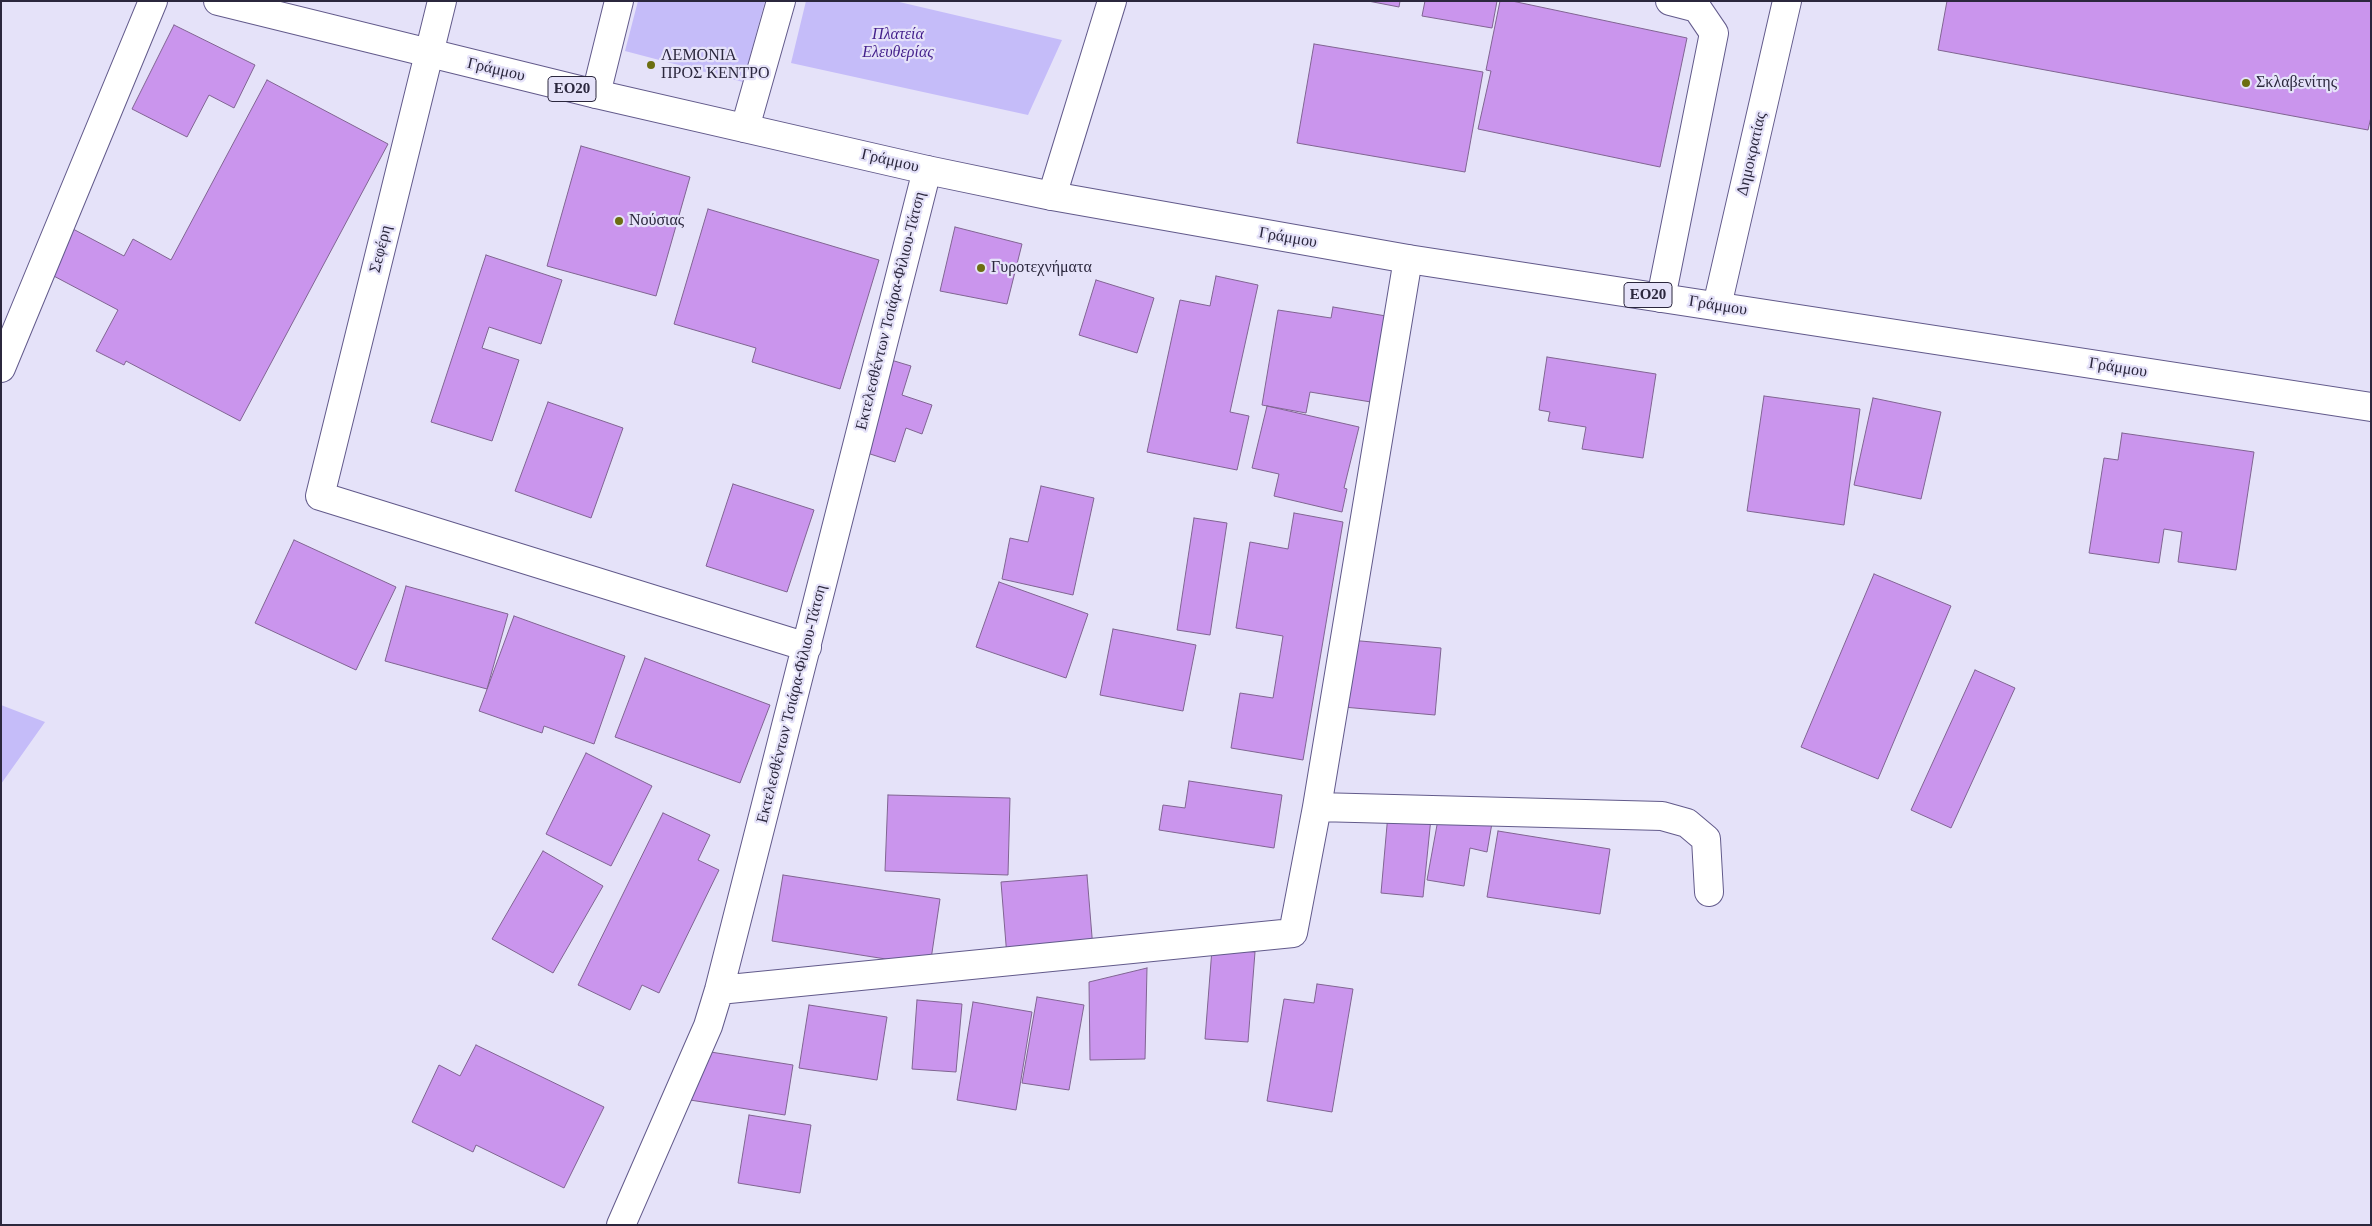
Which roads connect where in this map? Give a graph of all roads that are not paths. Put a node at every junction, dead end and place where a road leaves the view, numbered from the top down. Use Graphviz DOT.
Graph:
graph roads {
  1 [pos="153,1"];
  2 [pos="218,1"];
  3 [pos="442,1"];
  4 [pos="619,1"];
  5 [pos="782,1"];
  6 [pos="1112,1"];
  7 [pos="1670,1"];
  8 [pos="1787,1"];
  9 [pos="430,54"];
  10 [pos="596,94"];
  11 [pos="745,128"];
  12 [pos="927,170"];
  13 [pos="1052,196"];
  14 [pos="1408,259"];
  15 [pos="1661,298"];
  16 [pos="1717,306"];
  17 [pos="1,368"];
  18 [pos="2371,407"];
  19 [pos="807,647"];
  20 [pos="1317,807"];
  21 [pos="1709,892"];
  22 [pos="720,990"];
  23 [pos="621,1225"];
  1 -- 17 [label="street"];
  2 -- 9 [label="street, Γράμμου / ΕΟ20"];
  3 -- 9 [label="street, Σεφέρη"];
  4 -- 10 [label="street"];
  5 -- 11 [label="street"];
  6 -- 13 [label="street"];
  7 -- 15 [label="street"];
  8 -- 16 [label="street, Δημοκρατίας"];
  9 -- 10 [label="street, Γράμμου / ΕΟ20"];
  9 -- 19 [label="street, Σεφέρη"];
  10 -- 11 [label="street, Γράμμου / ΕΟ20"];
  11 -- 12 [label="street, Γράμμου / ΕΟ20"];
  12 -- 13 [label="street, Γράμμου / ΕΟ20"];
  12 -- 19 [label="street, Εκτελεσθέντων Τσιάρα-Φίλιου-Τάτση"];
  13 -- 14 [label="street, Γράμμου / ΕΟ20"];
  14 -- 15 [label="street, Γράμμου / ΕΟ20"];
  14 -- 20 [label="street"];
  15 -- 16 [label="street, Γράμμου / ΕΟ20"];
  16 -- 18 [label="street, Γράμμου / ΕΟ20"];
  19 -- 22 [label="street, Εκτελεσθέντων Τσιάρα-Φίλιου-Τάτση"];
  20 -- 21 [label="street"];
  20 -- 22 [label="street"];
  22 -- 23 [label="street, Εκτελεσθέντων Τσιάρα-Φίλιου-Τάτση"];
}
